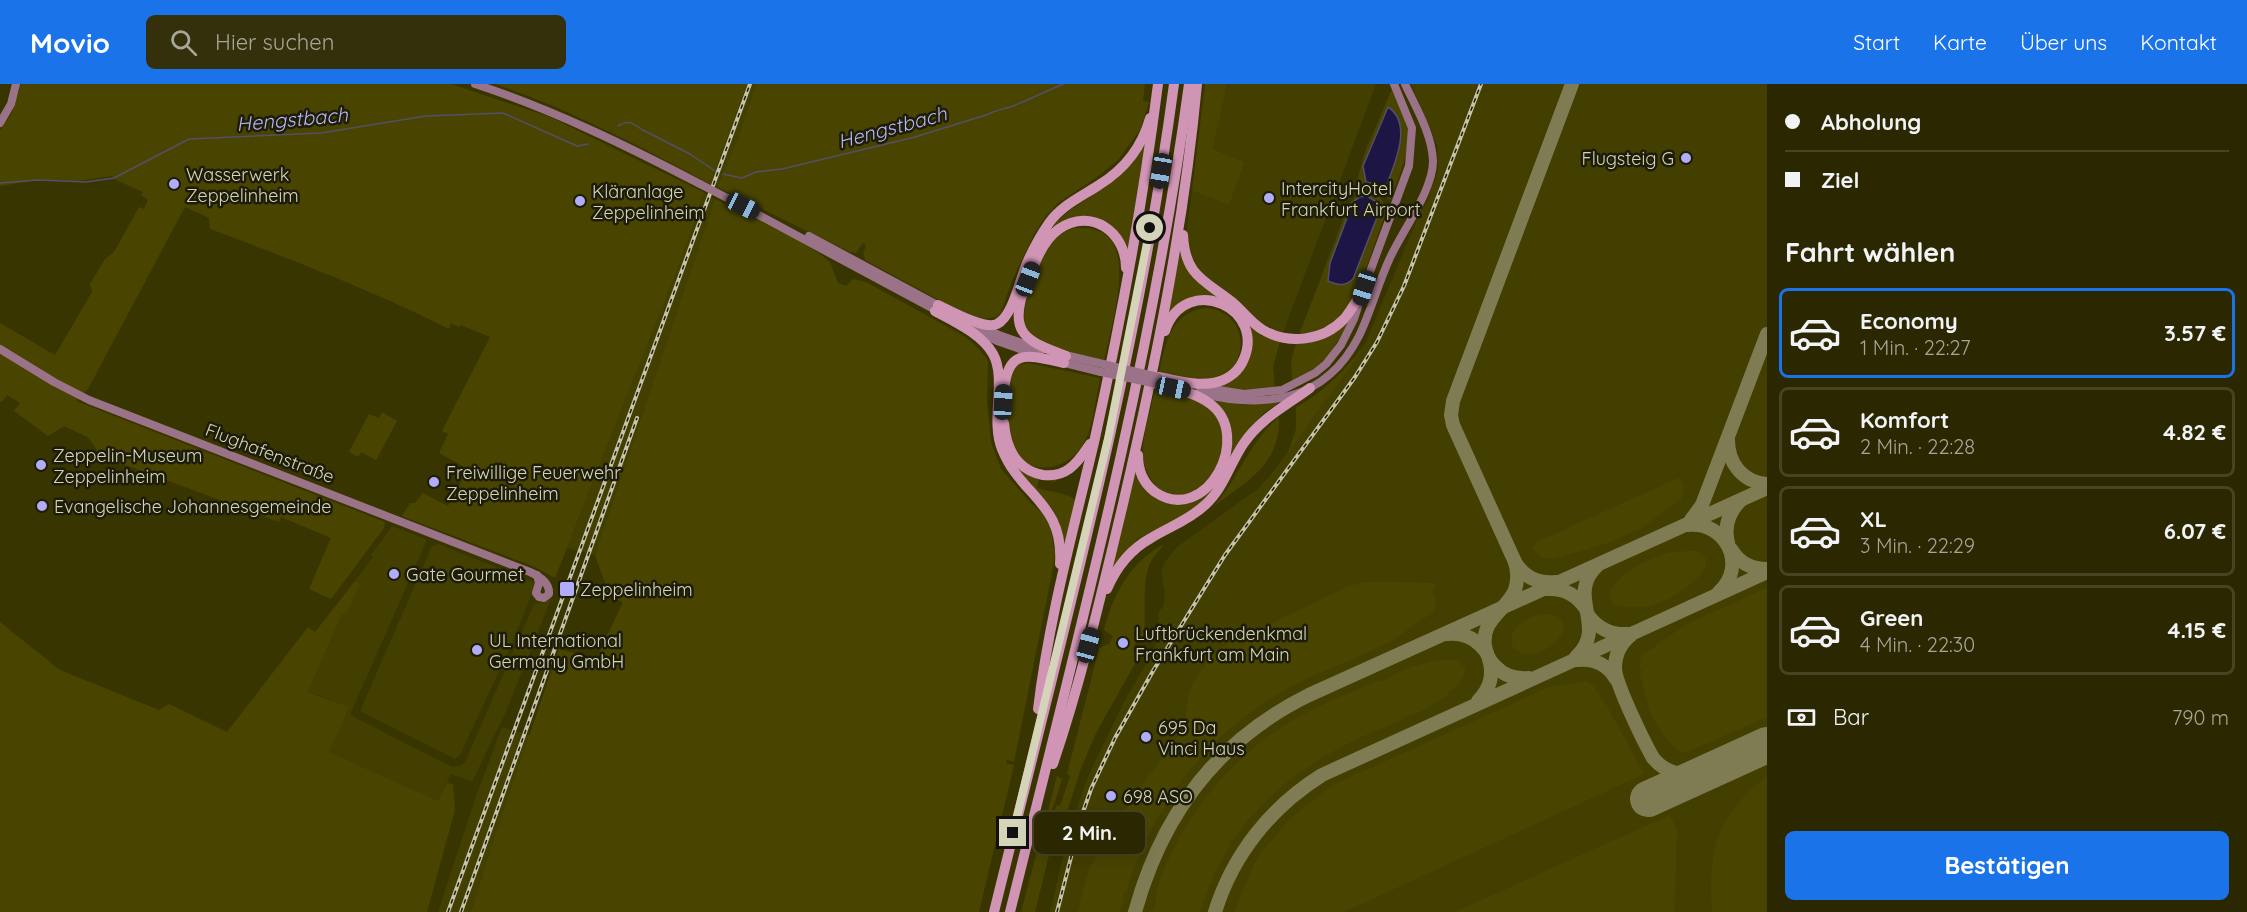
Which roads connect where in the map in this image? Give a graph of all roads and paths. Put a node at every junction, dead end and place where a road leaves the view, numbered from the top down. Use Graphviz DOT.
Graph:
graph roads {
  1 [pos="11,84"];
  2 [pos="16,84"];
  3 [pos="475,84"];
  4 [pos="1174,84"];
  5 [pos="1190,84"];
  6 [pos="1197,84"];
  7 [pos="1394,84"];
  8 [pos="1405,84"];
  9 [pos="1158,88"];
  10 [pos="7,111"];
  11 [pos="0,123"];
  12 [pos="1182,211"];
  13 [pos="1364,288"];
  14 [pos="1125,292"];
  15 [pos="937,308"];
  16 [pos="0,349"];
  17 [pos="1065,359"];
  18 [pos="1156,377"];
  19 [pos="1310,388"];
  20 [pos="1294,393"];
  21 [pos="1277,400"];
  22 [pos="1140,429"];
  23 [pos="1095,436"];
  24 [pos="537,594"];
  25 [pos="1054,614"];
  26 [pos="1097,614"];
  27 [pos="1030,766"];
  28 [pos="1037,804"];
  29 [pos="993,912"];
  30 [pos="1010,912"];
  1 -- 10 [label="street"];
  2 -- 10 [label="street"];
  3 -- 15 [label="street, bridge"];
  4 -- 27 [label="highway"];
  5 -- 28 [label="highway"];
  6 -- 12 [label="highway"];
  7 -- 13 [label="street"];
  8 -- 19 [label="street"];
  9 -- 14 [label="highway"];
  9 -- 15 [label="highway"];
  10 -- 11 [label="street"];
  12 -- 13 [label="highway"];
  12 -- 18 [label="highway"];
  13 -- 20 [label="street"];
  14 -- 17 [label="highway"];
  14 -- 23 [label="highway"];
  15 -- 17 [label="street"];
  15 -- 25 [label="highway"];
  16 -- 24 [label="street, Flughafenstraße"];
  17 -- 18 [label="street, bridge"];
  17 -- 23 [label="highway"];
  18 -- 18 [label="highway"];
  18 -- 21 [label="street"];
  18 -- 22 [label="highway"];
  18 -- 22 [label="highway"];
  19 -- 20 [label="highway"];
  20 -- 21 [label="highway"];
  20 -- 21 [label="street"];
  21 -- 26 [label="highway"];
  22 -- 26 [label="highway"];
  23 -- 25 [label="highway"];
  25 -- 27 [label="highway"];
  26 -- 28 [label="highway"];
  27 -- 29 [label="highway"];
  28 -- 30 [label="highway"];
}
